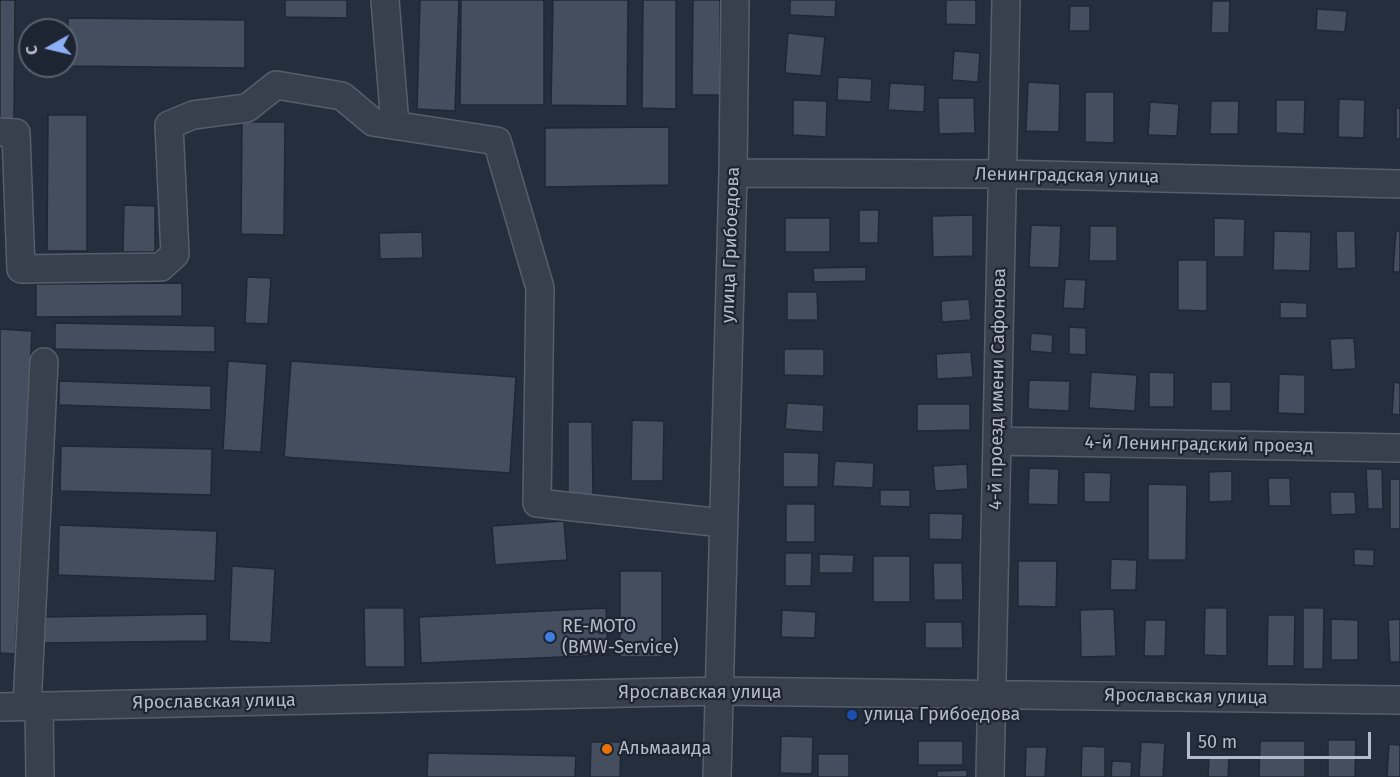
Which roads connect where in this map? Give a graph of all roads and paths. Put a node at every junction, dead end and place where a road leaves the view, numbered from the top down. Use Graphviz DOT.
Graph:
graph roads {
  1 [pos="384,0"];
  2 [pos="735,0"];
  3 [pos="1006,0"];
  4 [pos="395,125"];
  5 [pos="0,132"];
  6 [pos="734,173"];
  7 [pos="1003,174"];
  8 [pos="1400,184"];
  9 [pos="44,362"];
  10 [pos="997,441"];
  11 [pos="1400,448"];
  12 [pos="723,523"];
  13 [pos="719,691"];
  14 [pos="992,694"];
  15 [pos="1400,700"];
  16 [pos="33,706"];
  17 [pos="0,707"];
  18 [pos="40,777"];
  19 [pos="717,777"];
  20 [pos="990,777"];
  1 -- 4 [label="street"];
  2 -- 6 [label="street, улица Грибоедова"];
  3 -- 7 [label="street, 4-й проезд имени Сафонова"];
  4 -- 5 [label="street"];
  4 -- 12 [label="street"];
  6 -- 7 [label="street, Ленинградская улица"];
  6 -- 12 [label="street, улица Грибоедова"];
  7 -- 8 [label="street, Ленинградская улица"];
  7 -- 10 [label="street, 4-й проезд имени Сафонова"];
  9 -- 16 [label="street"];
  10 -- 11 [label="street, 4-й Ленинградский проезд"];
  10 -- 14 [label="street, 4-й проезд имени Сафонова"];
  12 -- 13 [label="street, улица Грибоедова"];
  13 -- 14 [label="street, Ярославская улица"];
  13 -- 16 [label="street, Ярославская улица"];
  13 -- 19 [label="street, улица Грибоедова"];
  14 -- 15 [label="street, Ярославская улица"];
  14 -- 20 [label="street, 4-й проезд имени Сафонова"];
  16 -- 17 [label="street, Ярославская улица"];
  16 -- 18 [label="street"];
}
